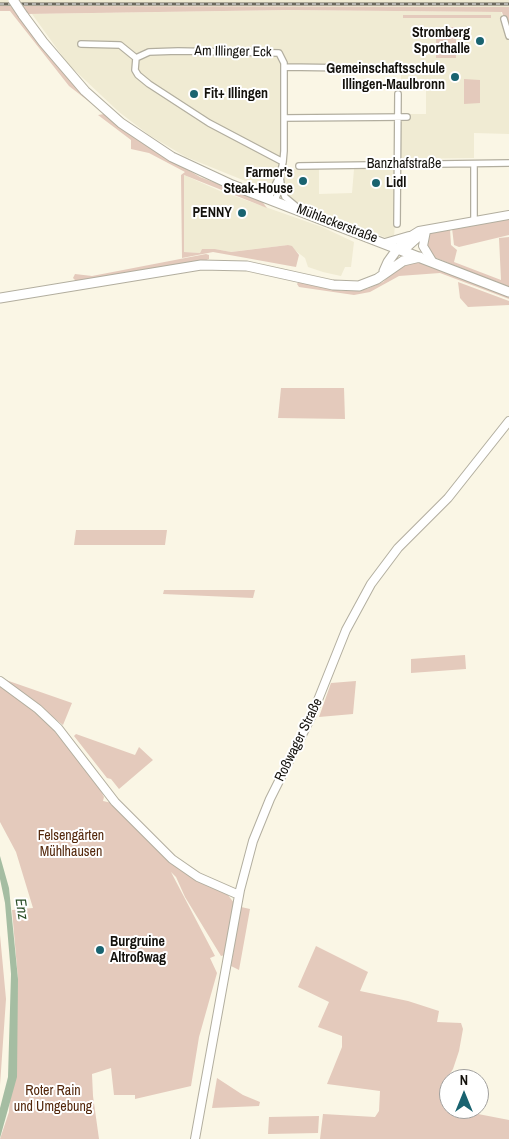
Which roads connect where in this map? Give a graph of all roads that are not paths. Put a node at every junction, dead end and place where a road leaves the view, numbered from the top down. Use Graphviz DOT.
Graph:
graph roads {
  1 [pos="13,0"];
  2 [pos="504,19"];
  3 [pos="509,36"];
  4 [pos="80,44"];
  5 [pos="136,58"];
  6 [pos="284,67"];
  7 [pos="361,70"];
  8 [pos="398,94"];
  9 [pos="407,117"];
  10 [pos="284,118"];
  11 [pos="398,118"];
  12 [pos="283,162"];
  13 [pos="397,164"];
  14 [pos="474,164"];
  15 [pos="509,164"];
  16 [pos="299,166"];
  17 [pos="280,175"];
  18 [pos="281,184"];
  19 [pos="272,200"];
  20 [pos="303,211"];
  21 [pos="509,215"];
  22 [pos="474,222"];
  23 [pos="397,224"];
  24 [pos="426,230"];
  25 [pos="411,236"];
  26 [pos="383,242"];
  27 [pos="401,249"];
  28 [pos="420,257"];
  29 [pos="432,261"];
  30 [pos="388,267"];
  31 [pos="509,292"];
  32 [pos="0,298"];
  33 [pos="509,421"];
  34 [pos="0,681"];
  35 [pos="240,892"];
  36 [pos="195,1139"];
  1 -- 19 [label="main road, Mühlackerstraße, bridge"];
  2 -- 3 [label="street"];
  4 -- 5 [label="street"];
  5 -- 6 [label="street, Am Illinger Eck"];
  5 -- 12 [label="street"];
  6 -- 7 [label="street"];
  6 -- 10 [label="street, Am Illinger Eck"];
  8 -- 11 [label="street"];
  9 -- 11 [label="street"];
  10 -- 11 [label="street"];
  10 -- 12 [label="street, Am Illinger Eck"];
  11 -- 13 [label="street"];
  12 -- 17 [label="street, Am Illinger Eck"];
  13 -- 14 [label="street, Banzhafstraße"];
  13 -- 16 [label="street, Banzhafstraße"];
  13 -- 23 [label="street"];
  14 -- 15 [label="street, Banzhafstraße"];
  14 -- 22 [label="street"];
  17 -- 18 [label="street"];
  17 -- 19 [label="street"];
  18 -- 19 [label="street"];
  18 -- 20 [label="street"];
  19 -- 20 [label="main road, Mühlackerstraße"];
  20 -- 26 [label="main road, Mühlackerstraße"];
  21 -- 22 [label="street"];
  22 -- 24 [label="street"];
  24 -- 25 [label="street"];
  24 -- 27 [label="street"];
  24 -- 29 [label="street"];
  25 -- 26 [label="street"];
  25 -- 27 [label="street"];
  26 -- 27 [label="main road, Mühlackerstraße"];
  26 -- 30 [label="main road"];
  27 -- 28 [label="main road, Mühlackerstraße"];
  27 -- 30 [label="main road"];
  28 -- 29 [label="main road, Mühlackerstraße"];
  28 -- 30 [label="main road"];
  29 -- 31 [label="main road, Mühlackerstraße"];
  30 -- 32 [label="main road"];
  33 -- 35 [label="street, Roßwager Straße"];
  34 -- 35 [label="street"];
  35 -- 36 [label="street, Roßwager Straße"];
}
